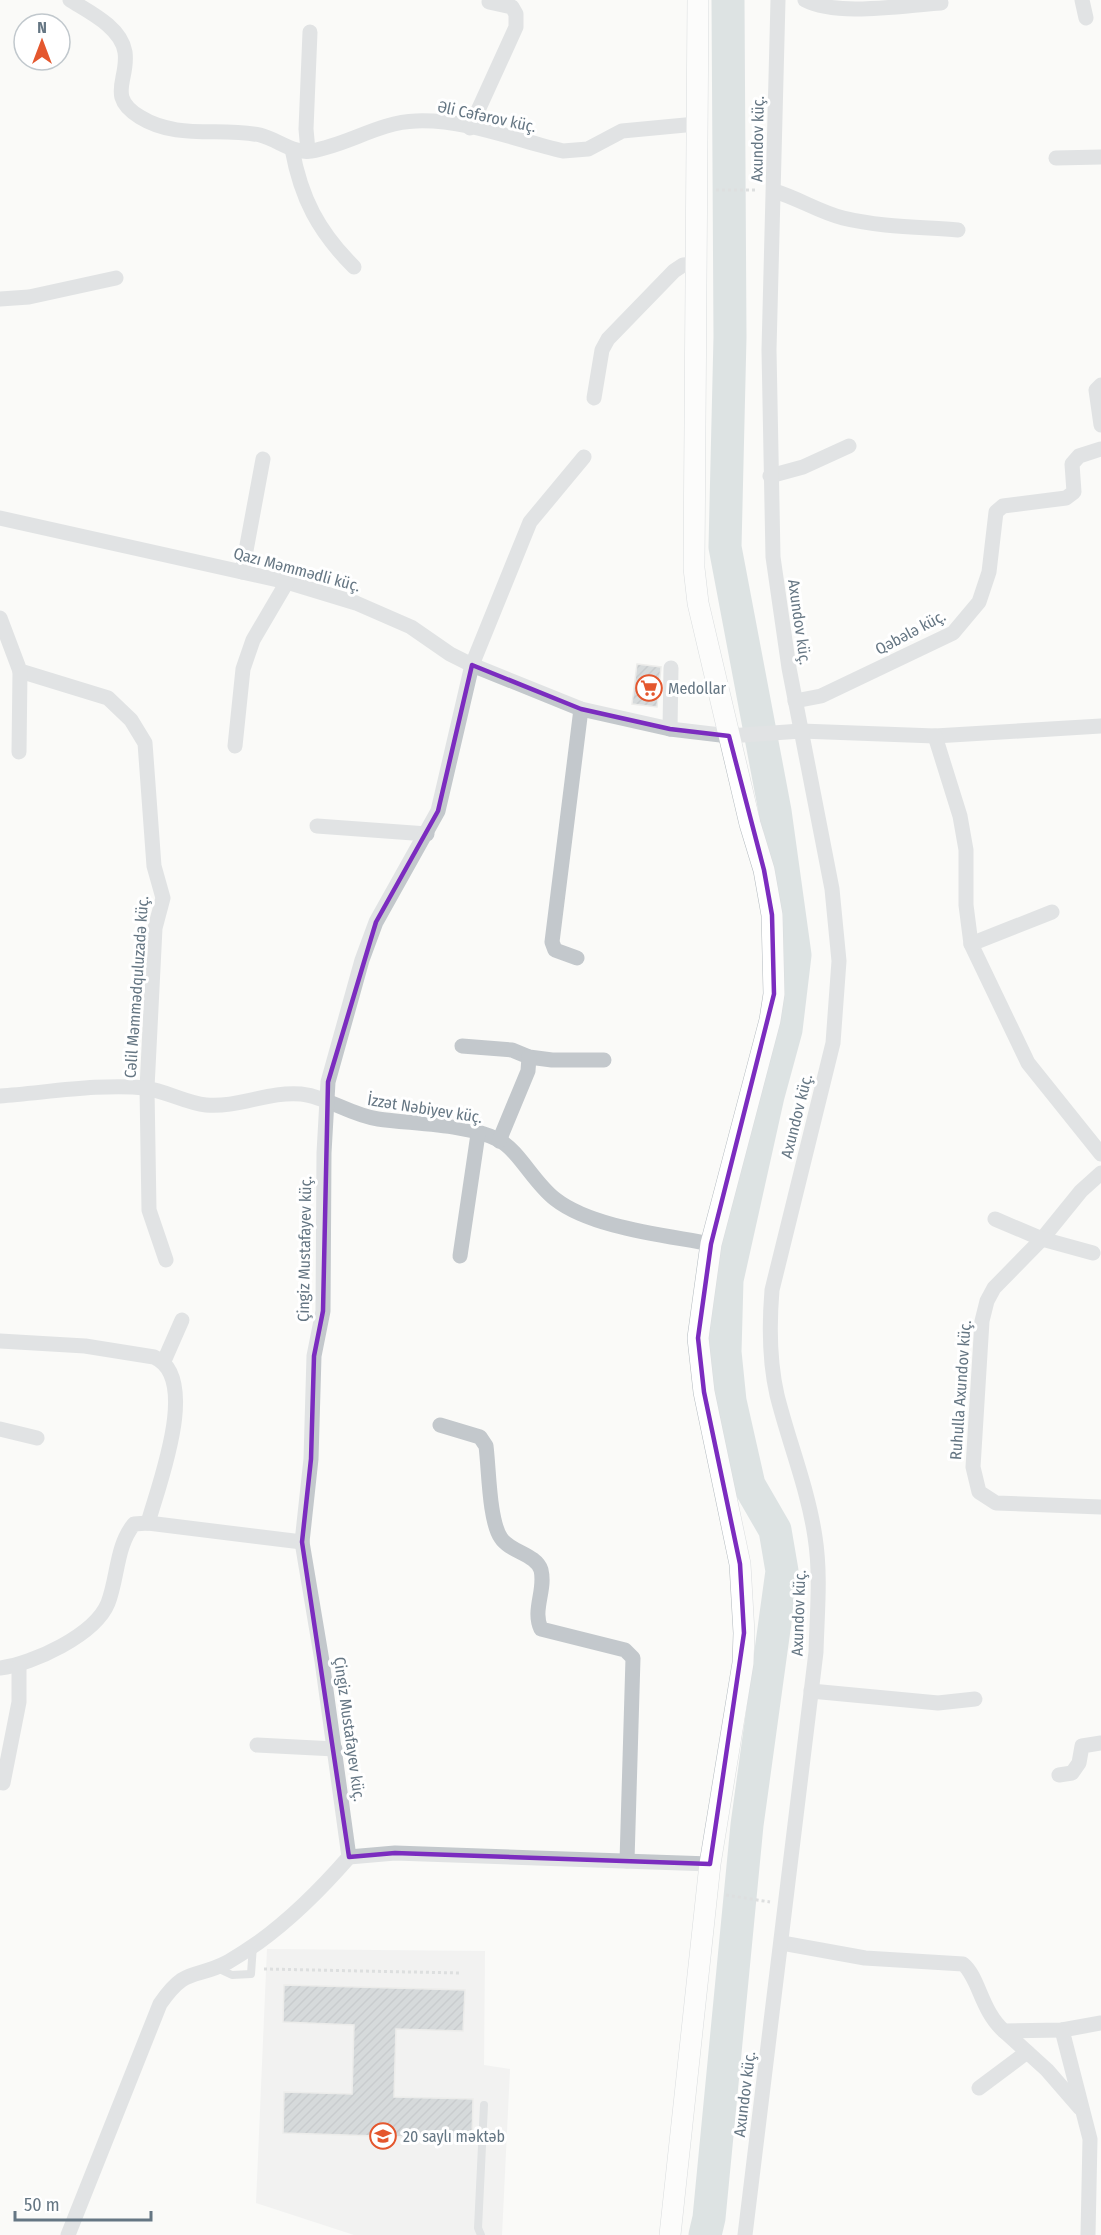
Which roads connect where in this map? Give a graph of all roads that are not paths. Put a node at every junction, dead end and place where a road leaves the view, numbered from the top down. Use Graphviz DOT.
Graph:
graph roads {
  1 [pos="70,0"];
  2 [pos="698,0"];
  3 [pos="778,0"];
  4 [pos="806,0"];
  5 [pos="1082,0"];
  6 [pos="489,2"];
  7 [pos="940,3"];
  8 [pos="1086,18"];
  9 [pos="310,32"];
  10 [pos="696,124"];
  11 [pos="470,128"];
  12 [pos="292,149"];
  13 [pos="308,152"];
  14 [pos="1101,157"];
  15 [pos="1056,158"];
  16 [pos="774,190"];
  17 [pos="958,230"];
  18 [pos="696,264"];
  19 [pos="354,267"];
  20 [pos="116,278"];
  21 [pos="0,299"];
  22 [pos="1101,385"];
  23 [pos="594,398"];
  24 [pos="1101,425"];
  25 [pos="849,446"];
  26 [pos="1101,448"];
  27 [pos="584,458"];
  28 [pos="263,459"];
  29 [pos="770,476"];
  30 [pos="0,518"];
  31 [pos="242,572"];
  32 [pos="287,582"];
  33 [pos="0,618"];
  34 [pos="472,665"];
  35 [pos="670,668"];
  36 [pos="20,671"];
  37 [pos="795,701"];
  38 [pos="581,709"];
  39 [pos="1101,726"];
  40 [pos="670,729"];
  41 [pos="801,731"];
  42 [pos="736,736"];
  43 [pos="935,736"];
  44 [pos="235,746"];
  45 [pos="19,752"];
  46 [pos="317,825"];
  47 [pos="427,834"];
  48 [pos="1052,912"];
  49 [pos="971,944"];
  50 [pos="577,958"];
  51 [pos="462,1046"];
  52 [pos="529,1057"];
  53 [pos="604,1060"];
  54 [pos="147,1088"];
  55 [pos="0,1096"];
  56 [pos="326,1100"];
  57 [pos="478,1134"];
  58 [pos="499,1141"];
  59 [pos="1101,1154"];
  60 [pos="1101,1173"];
  61 [pos="995,1219"];
  62 [pos="1042,1239"];
  63 [pos="711,1244"];
  64 [pos="1093,1253"];
  65 [pos="460,1256"];
  66 [pos="166,1260"];
  67 [pos="182,1320"];
  68 [pos="0,1341"];
  69 [pos="164,1361"];
  70 [pos="440,1425"];
  71 [pos="0,1429"];
  72 [pos="38,1438"];
  73 [pos="1101,1507"];
  74 [pos="148,1523"];
  75 [pos="302,1542"];
  76 [pos="19,1666"];
  77 [pos="0,1668"];
  78 [pos="811,1691"];
  79 [pos="975,1699"];
  80 [pos="1101,1743"];
  81 [pos="257,1745"];
  82 [pos="335,1749"];
  83 [pos="1059,1775"];
  84 [pos="3,1783"];
  85 [pos="350,1857"];
  86 [pos="627,1861"];
  87 [pos="710,1864"];
  88 [pos="782,1943"];
  89 [pos="253,1945"];
  90 [pos="215,1967"];
  91 [pos="1101,2023"];
  92 [pos="1062,2030"];
  93 [pos="1004,2031"];
  94 [pos="1027,2052"];
  95 [pos="979,2088"];
  96 [pos="484,2105"];
  97 [pos="1082,2111"];
  98 [pos="68,2235"];
  99 [pos="481,2235"];
  100 [pos="670,2235"];
  101 [pos="745,2235"];
  102 [pos="1088,2235"];
  1 -- 12 [label="street, Əli Cəfərov küç."];
  2 -- 10 [label="street"];
  3 -- 16 [label="street, Axundov küç."];
  4 -- 7 [label="street"];
  5 -- 8 [label="street"];
  6 -- 11 [label="street"];
  9 -- 13 [label="street"];
  10 -- 11 [label="street, Əli Cəfərov küç."];
  10 -- 18 [label="street"];
  11 -- 13 [label="street, Əli Cəfərov küç."];
  12 -- 13 [label="street, Əli Cəfərov küç."];
  12 -- 19 [label="street"];
  14 -- 15 [label="street"];
  16 -- 17 [label="street"];
  16 -- 29 [label="street, Axundov küç."];
  18 -- 23 [label="street"];
  18 -- 42 [label="street"];
  20 -- 21 [label="street"];
  22 -- 24 [label="street"];
  25 -- 29 [label="street"];
  26 -- 37 [label="street, Qəbələ küç."];
  27 -- 34 [label="street, Çingiz Mustafayev küç."];
  28 -- 31 [label="street"];
  29 -- 37 [label="street, Axundov küç."];
  30 -- 31 [label="street, Qazı Məmmədli küç."];
  31 -- 32 [label="street, Qazı Məmmədli küç."];
  32 -- 34 [label="street, Qazı Məmmədli küç."];
  32 -- 44 [label="street"];
  33 -- 36 [label="street"];
  34 -- 38 [label="street, Qazı Məmmədli küç."];
  34 -- 47 [label="street, Çingiz Mustafayev küç."];
  35 -- 40 [label="street"];
  36 -- 45 [label="street"];
  36 -- 54 [label="street, Cəlil Məmmədquluzadə küç."];
  37 -- 41 [label="street, Axundov küç."];
  38 -- 40 [label="street, Qazı Məmmədli küç."];
  38 -- 50 [label="street"];
  39 -- 43 [label="street, Qazı Məmmədli küç."];
  40 -- 42 [label="street, Qazı Məmmədli küç."];
  41 -- 42 [label="street, Qazı Məmmədli küç."];
  41 -- 43 [label="street, Qazı Məmmədli küç."];
  41 -- 78 [label="street, Axundov küç."];
  42 -- 63 [label="street"];
  43 -- 49 [label="street"];
  46 -- 47 [label="street"];
  47 -- 56 [label="street, Çingiz Mustafayev küç."];
  48 -- 49 [label="street"];
  49 -- 59 [label="street"];
  51 -- 52 [label="street"];
  52 -- 53 [label="street"];
  52 -- 58 [label="street"];
  54 -- 55 [label="street, İzzət Nəbiyev küç."];
  54 -- 56 [label="street, İzzət Nəbiyev küç."];
  54 -- 66 [label="street, Cəlil Məmmədquluzadə küç."];
  56 -- 57 [label="street, İzzət Nəbiyev küç."];
  56 -- 75 [label="street, Çingiz Mustafayev küç."];
  57 -- 58 [label="street, İzzət Nəbiyev küç."];
  57 -- 65 [label="street"];
  58 -- 63 [label="street, İzzət Nəbiyev küç."];
  60 -- 62 [label="street, Ruhulla Axundov küç."];
  61 -- 62 [label="street"];
  62 -- 64 [label="street"];
  62 -- 73 [label="street, Ruhulla Axundov küç."];
  63 -- 87 [label="street"];
  67 -- 69 [label="street"];
  68 -- 69 [label="street"];
  69 -- 74 [label="street"];
  70 -- 86 [label="street"];
  71 -- 72 [label="street"];
  74 -- 75 [label="street"];
  74 -- 76 [label="street"];
  75 -- 82 [label="street, Çingiz Mustafayev küç."];
  76 -- 77 [label="street"];
  76 -- 84 [label="street"];
  78 -- 79 [label="street"];
  78 -- 88 [label="street, Axundov küç."];
  80 -- 83 [label="street"];
  81 -- 82 [label="street"];
  82 -- 85 [label="street, Çingiz Mustafayev küç."];
  85 -- 86 [label="street"];
  85 -- 89 [label="street"];
  86 -- 87 [label="street"];
  87 -- 100 [label="street"];
  88 -- 93 [label="street"];
  88 -- 101 [label="street, Axundov küç."];
  89 -- 90 [label="street"];
  89 -- 90 [label="lane"];
  90 -- 98 [label="street"];
  91 -- 92 [label="street"];
  92 -- 93 [label="street"];
  92 -- 97 [label="street"];
  93 -- 94 [label="street"];
  94 -- 95 [label="street"];
  94 -- 97 [label="street"];
  96 -- 99 [label="lane"];
  97 -- 102 [label="street"];
}
